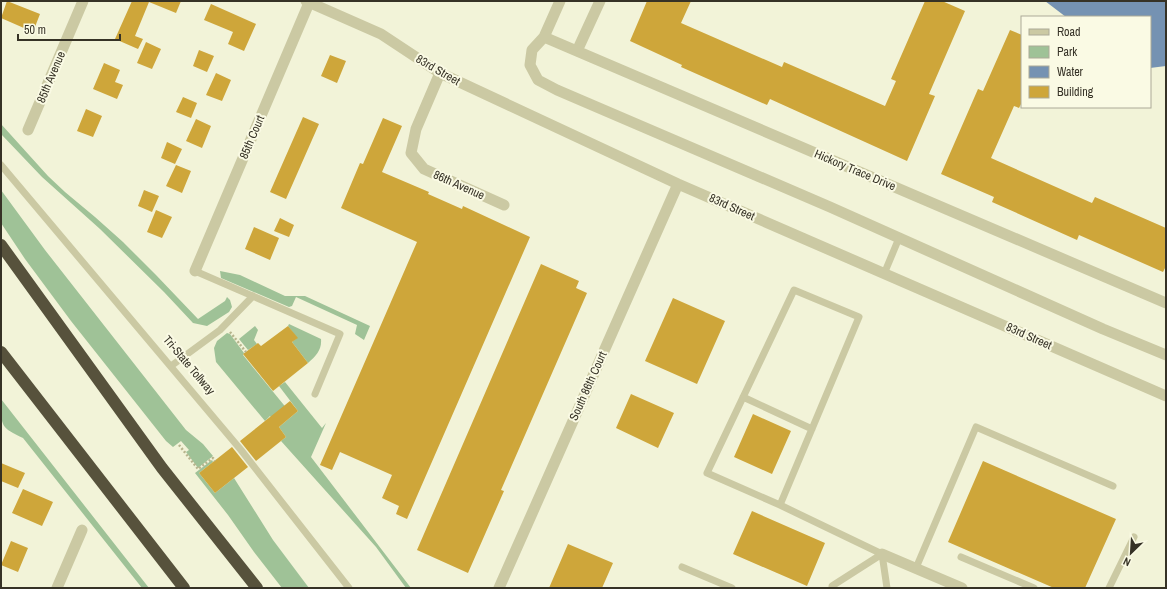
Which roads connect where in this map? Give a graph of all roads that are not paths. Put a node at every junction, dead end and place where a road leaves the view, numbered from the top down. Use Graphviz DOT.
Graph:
graph roads {
  1 [pos="84,1"];
  2 [pos="560,1"];
  3 [pos="600,1"];
  4 [pos="307,2"];
  5 [pos="544,37"];
  6 [pos="577,51"];
  7 [pos="440,73"];
  8 [pos="28,130"];
  9 [pos="1,165"];
  10 [pos="678,184"];
  11 [pos="504,205"];
  12 [pos="899,238"];
  13 [pos="1,245"];
  14 [pos="195,271"];
  15 [pos="884,274"];
  16 [pos="253,296"];
  17 [pos="1166,303"];
  18 [pos="1,352"];
  19 [pos="1166,355"];
  20 [pos="171,366"];
  21 [pos="315,394"];
  22 [pos="1166,396"];
  23 [pos="743,397"];
  24 [pos="812,429"];
  25 [pos="1113,486"];
  26 [pos="780,505"];
  27 [pos="82,530"];
  28 [pos="1134,537"];
  29 [pos="882,554"];
  30 [pos="961,557"];
  31 [pos="682,567"];
  32 [pos="916,568"];
  33 [pos="1020,585"];
  34 [pos="57,588"];
  35 [pos="184,588"];
  36 [pos="257,588"];
  37 [pos="350,588"];
  38 [pos="499,588"];
  39 [pos="732,588"];
  40 [pos="832,588"];
  41 [pos="887,588"];
  42 [pos="962,588"];
  43 [pos="1034,588"];
  44 [pos="1109,588"];
  1 -- 8 [label="street, 85th Avenue"];
  2 -- 5 [label="street"];
  3 -- 6 [label="street"];
  4 -- 7 [label="street, 83rd Street"];
  4 -- 14 [label="street, 85th Court"];
  5 -- 6 [label="street, Hickory Trace Drive"];
  5 -- 12 [label="street"];
  6 -- 17 [label="street, Hickory Trace Drive"];
  7 -- 10 [label="street, 83rd Street"];
  7 -- 11 [label="street, 86th Avenue"];
  9 -- 20 [label="lane, Tri-State Tollway"];
  10 -- 15 [label="street, 83rd Street"];
  10 -- 38 [label="street, South 86th Court"];
  12 -- 15 [label="lane"];
  12 -- 19 [label="street"];
  13 -- 36 [label="highway"];
  14 -- 16 [label="lane"];
  15 -- 22 [label="street, 83rd Street"];
  16 -- 20 [label="lane"];
  16 -- 21 [label="lane"];
  18 -- 35 [label="highway"];
  20 -- 37 [label="lane, Tri-State Tollway"];
  23 -- 24 [label="lane"];
  23 -- 24 [label="lane"];
  23 -- 26 [label="lane"];
  24 -- 26 [label="lane"];
  25 -- 32 [label="lane"];
  26 -- 29 [label="lane"];
  27 -- 34 [label="street"];
  28 -- 44 [label="lane"];
  29 -- 32 [label="street"];
  29 -- 40 [label="lane"];
  29 -- 41 [label="lane"];
  30 -- 33 [label="lane"];
  31 -- 39 [label="lane"];
  32 -- 42 [label="street"];
  33 -- 43 [label="lane"];
}
